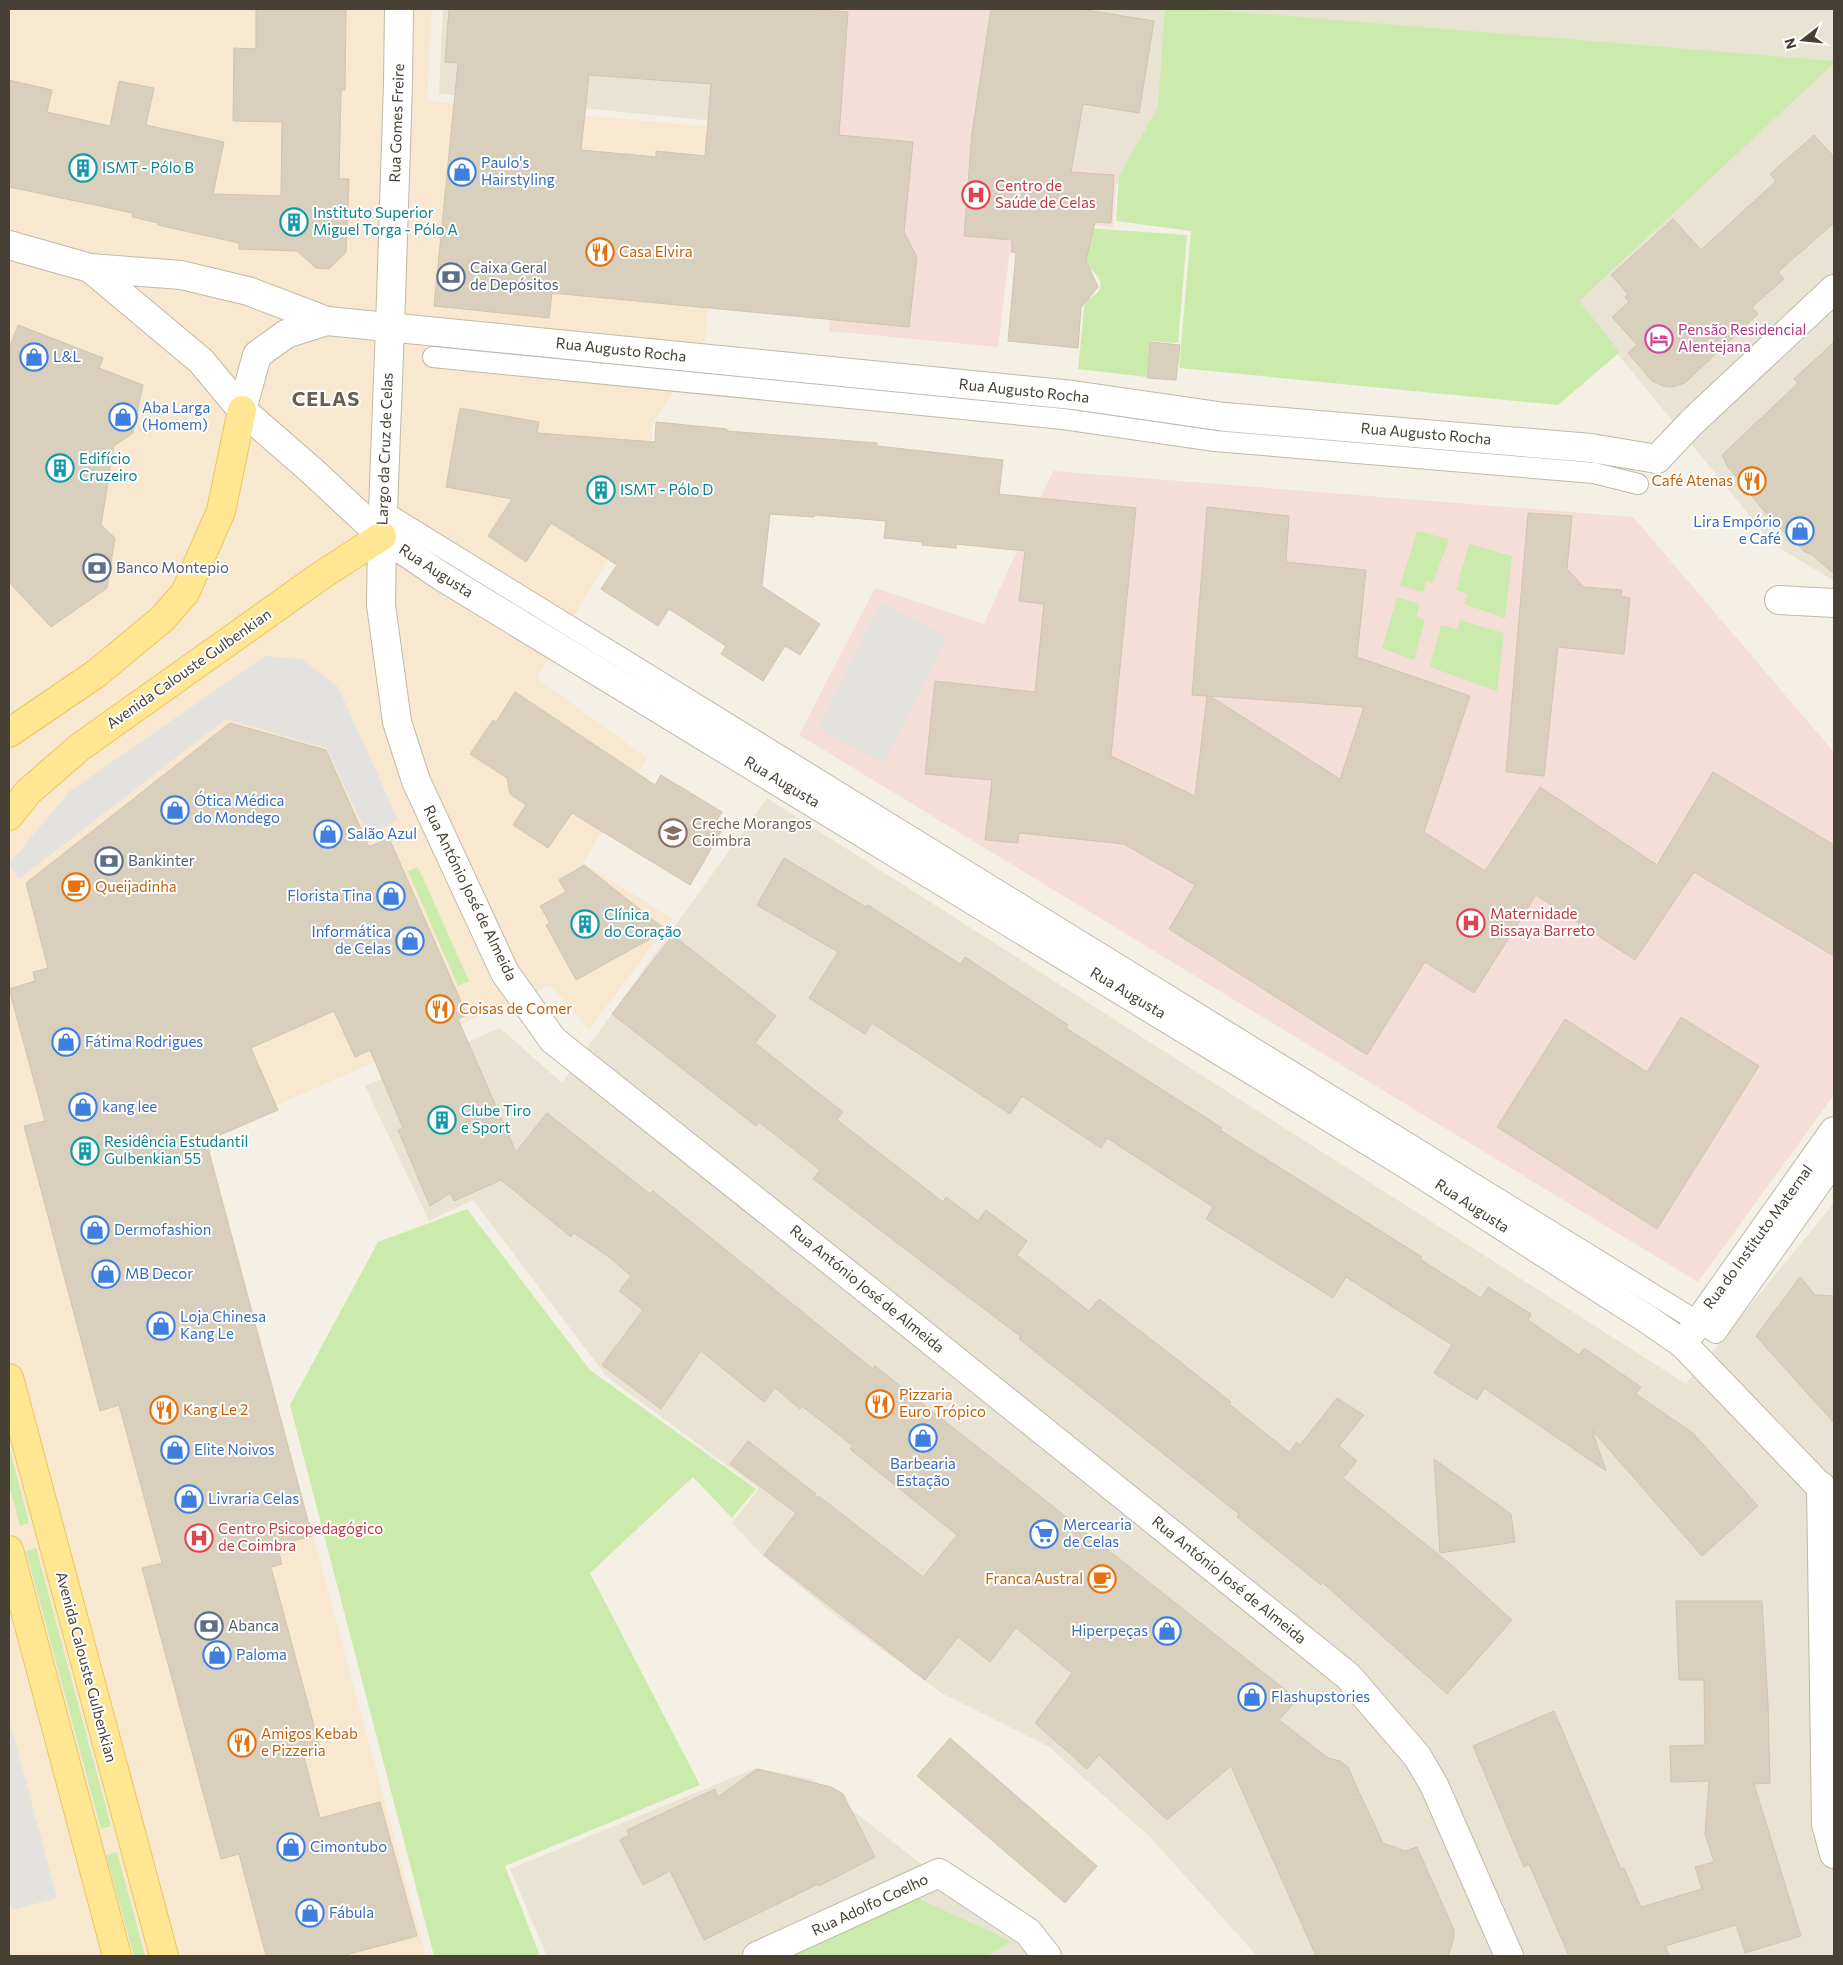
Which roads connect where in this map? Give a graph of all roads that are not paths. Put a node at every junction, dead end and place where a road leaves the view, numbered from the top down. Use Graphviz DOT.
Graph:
graph roads {
  1 [pos="399,9"];
  2 [pos="9,245"];
  3 [pos="90,268"];
  4 [pos="1834,289"];
  5 [pos="327,321"];
  6 [pos="390,327"];
  7 [pos="433,357"];
  8 [pos="242,410"];
  9 [pos="1638,484"];
  10 [pos="382,523"];
  11 [pos="1779,600"];
  12 [pos="1834,603"];
  13 [pos="9,733"];
  14 [pos="9,816"];
  15 [pos="1834,1131"];
  16 [pos="1834,1166"];
  17 [pos="1698,1321"];
  18 [pos="1683,1344"];
  19 [pos="9,1378"];
  20 [pos="1827,1494"];
  21 [pos="9,1550"];
  22 [pos="1834,1854"];
  23 [pos="117,1956"];
  24 [pos="164,1956"];
  25 [pos="757,1956"];
  26 [pos="1047,1956"];
  27 [pos="1509,1956"];
  1 -- 6 [label="street, Rua Gomes Freire"];
  2 -- 3 [label="street"];
  3 -- 5 [label="street"];
  3 -- 8 [label="street, Largo da Cruz de Celas"];
  4 -- 6 [label="street, Rua Augusto Rocha"];
  5 -- 6 [label="street"];
  5 -- 8 [label="street"];
  6 -- 10 [label="street, Largo da Cruz de Celas"];
  7 -- 9 [label="lane"];
  8 -- 10 [label="street, Largo da Cruz de Celas"];
  8 -- 13 [label="main road"];
  10 -- 14 [label="main road, Avenida Calouste Gulbenkian"];
  10 -- 17 [label="lane"];
  10 -- 18 [label="street, Rua Augusta"];
  10 -- 27 [label="street, Rua António José de Almeida"];
  11 -- 12 [label="street"];
  15 -- 17 [label="street, Rua do Instituto Maternal"];
  16 -- 17 [label="lane"];
  17 -- 18 [label="street, Rua do Instituto Maternal"];
  18 -- 20 [label="street, Rua Augusta"];
  19 -- 24 [label="main road, Avenida Calouste Gulbenkian"];
  20 -- 22 [label="street"];
  21 -- 23 [label="main road"];
  25 -- 26 [label="street, Rua Adolfo Coelho"];
}
